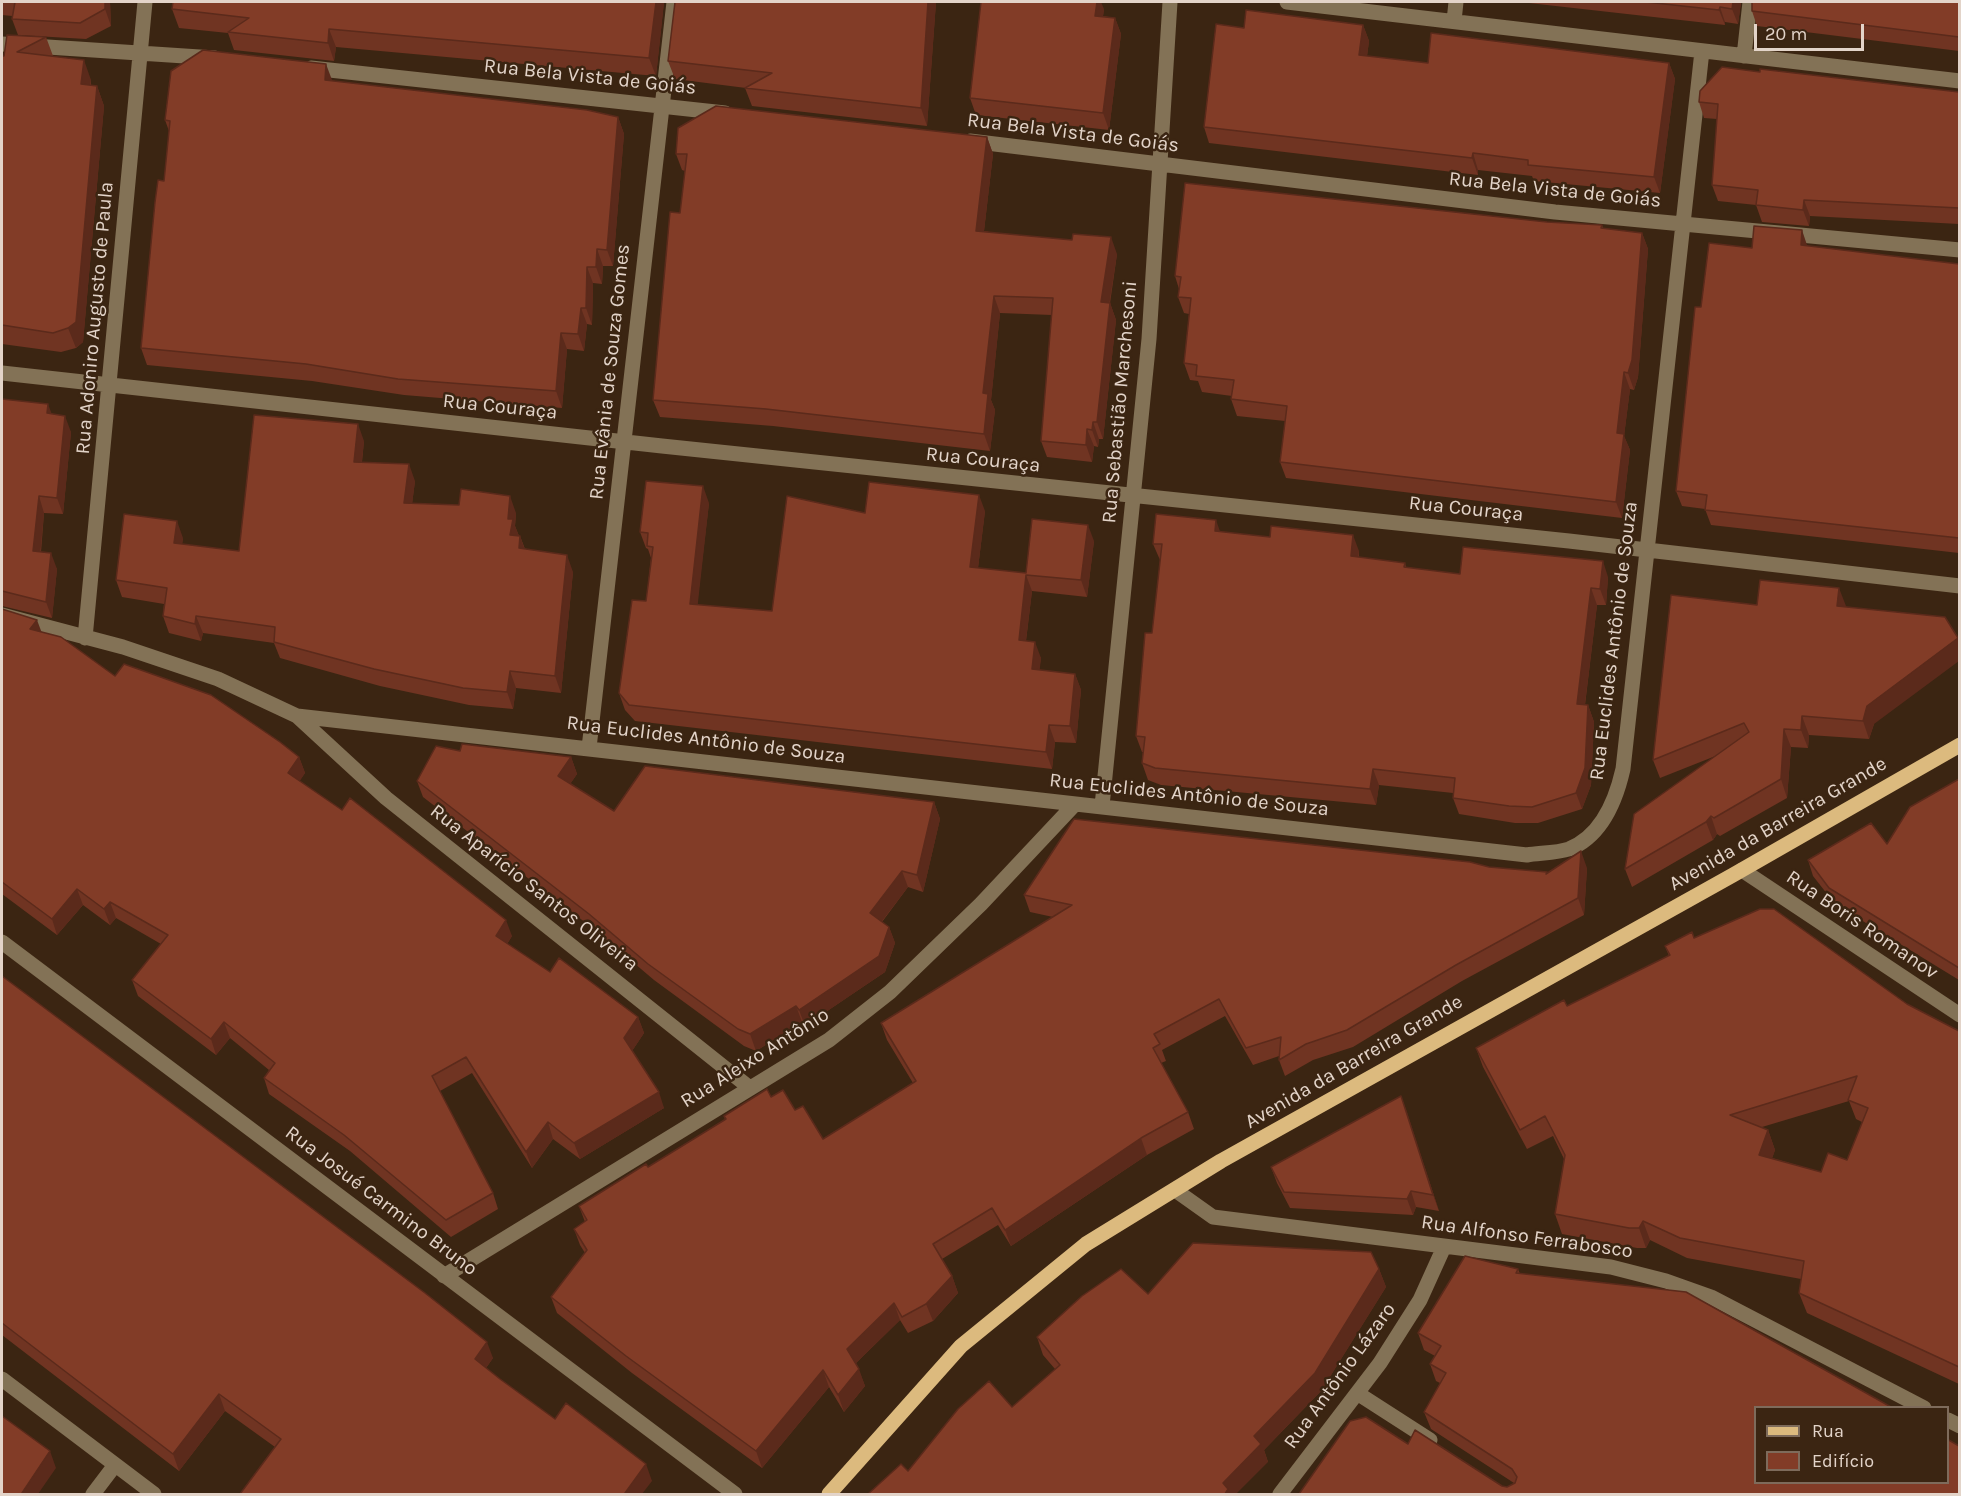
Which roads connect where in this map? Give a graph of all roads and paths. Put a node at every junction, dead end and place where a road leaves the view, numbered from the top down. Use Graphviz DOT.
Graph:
graph roads {
  1 [pos="145,2"];
  2 [pos="674,2"];
  3 [pos="1170,2"];
  4 [pos="1287,2"];
  5 [pos="1456,2"];
  6 [pos="1750,2"];
  7 [pos="1454,21"];
  8 [pos="2,44"];
  9 [pos="1702,51"];
  10 [pos="142,52"];
  11 [pos="1744,56"];
  12 [pos="225,59"];
  13 [pos="295,66"];
  14 [pos="1959,81"];
  15 [pos="662,106"];
  16 [pos="745,116"];
  17 [pos="958,140"];
  18 [pos="1158,164"];
  19 [pos="1683,224"];
  20 [pos="1959,250"];
  21 [pos="2,373"];
  22 [pos="109,384"];
  23 [pos="623,442"];
  24 [pos="1133,496"];
  25 [pos="1647,550"];
  26 [pos="1959,586"];
  27 [pos="2,615"];
  28 [pos="85,638"];
  29 [pos="297,716"];
  30 [pos="1959,745"];
  31 [pos="589,748"];
  32 [pos="1076,804"];
  33 [pos="1102,806"];
  34 [pos="1742,870"];
  35 [pos="2,942"];
  36 [pos="1959,1015"];
  37 [pos="750,1088"];
  38 [pos="1175,1190"];
  39 [pos="1444,1247"];
  40 [pos="444,1276"];
  41 [pos="2,1380"];
  42 [pos="1357,1393"];
  43 [pos="1922,1406"];
  44 [pos="1445,1450"];
  45 [pos="115,1465"];
  46 [pos="93,1494"];
  47 [pos="154,1494"];
  48 [pos="735,1494"];
  49 [pos="829,1494"];
  50 [pos="1280,1494"];
  1 -- 10 [label="street, Rua Adoniro Augusto de Paula"];
  2 -- 15 [label="street, Rua Evânia de Souza Gomes"];
  3 -- 18 [label="street, Rua Sebastião Marchesoni"];
  4 -- 7 [label="street"];
  5 -- 7 [label="street"];
  6 -- 11 [label="street"];
  7 -- 9 [label="street"];
  8 -- 10 [label="street"];
  9 -- 11 [label="street"];
  9 -- 19 [label="street, Rua Euclides Antônio de Souza"];
  10 -- 12 [label="street"];
  10 -- 22 [label="street, Rua Adoniro Augusto de Paula"];
  11 -- 14 [label="street"];
  13 -- 15 [label="street, Rua Bela Vista de Goiás"];
  15 -- 16 [label="street, Rua Bela Vista de Goiás"];
  15 -- 23 [label="street, Rua Evânia de Souza Gomes"];
  17 -- 18 [label="street, Rua Bela Vista de Goiás"];
  18 -- 19 [label="street, Rua Bela Vista de Goiás"];
  18 -- 24 [label="street, Rua Sebastião Marchesoni"];
  19 -- 20 [label="street, Rua Bela Vista de Goiás"];
  19 -- 25 [label="street, Rua Euclides Antônio de Souza"];
  21 -- 22 [label="street, Rua Couraça"];
  22 -- 23 [label="street, Rua Couraça"];
  22 -- 28 [label="street, Rua Adoniro Augusto de Paula"];
  23 -- 24 [label="street, Rua Couraça"];
  23 -- 31 [label="street, Rua Evânia de Souza Gomes"];
  24 -- 25 [label="street, Rua Couraça"];
  24 -- 33 [label="street, Rua Sebastião Marchesoni"];
  25 -- 26 [label="street, Rua Couraça"];
  25 -- 33 [label="street, Rua Euclides Antônio de Souza"];
  27 -- 28 [label="street, Rua Euclides Antônio de Souza"];
  28 -- 29 [label="street, Rua Euclides Antônio de Souza"];
  29 -- 31 [label="street, Rua Euclides Antônio de Souza"];
  29 -- 37 [label="street, Rua Aparício Santos Oliveira"];
  30 -- 34 [label="main road, Avenida da Barreira Grande"];
  31 -- 32 [label="street, Rua Euclides Antônio de Souza"];
  32 -- 33 [label="street, Rua Euclides Antônio de Souza"];
  32 -- 37 [label="street, Rua Aleixo Antônio"];
  34 -- 36 [label="street, Rua Boris Romanov"];
  34 -- 38 [label="main road, Avenida da Barreira Grande"];
  35 -- 40 [label="street, Rua Josué Carmino Bruno"];
  37 -- 40 [label="street, Rua Aleixo Antônio"];
  38 -- 39 [label="street, Rua Alfonso Ferrabosco"];
  38 -- 49 [label="main road, Avenida da Barreira Grande"];
  39 -- 42 [label="street, Rua Antônio Lázaro"];
  39 -- 43 [label="street, Rua Alfonso Ferrabosco"];
  40 -- 48 [label="street, Rua Josué Carmino Bruno"];
  41 -- 45 [label="street"];
  42 -- 44 [label="street"];
  42 -- 50 [label="street, Rua Antônio Lázaro"];
  45 -- 46 [label="street"];
  45 -- 47 [label="street"];
}
